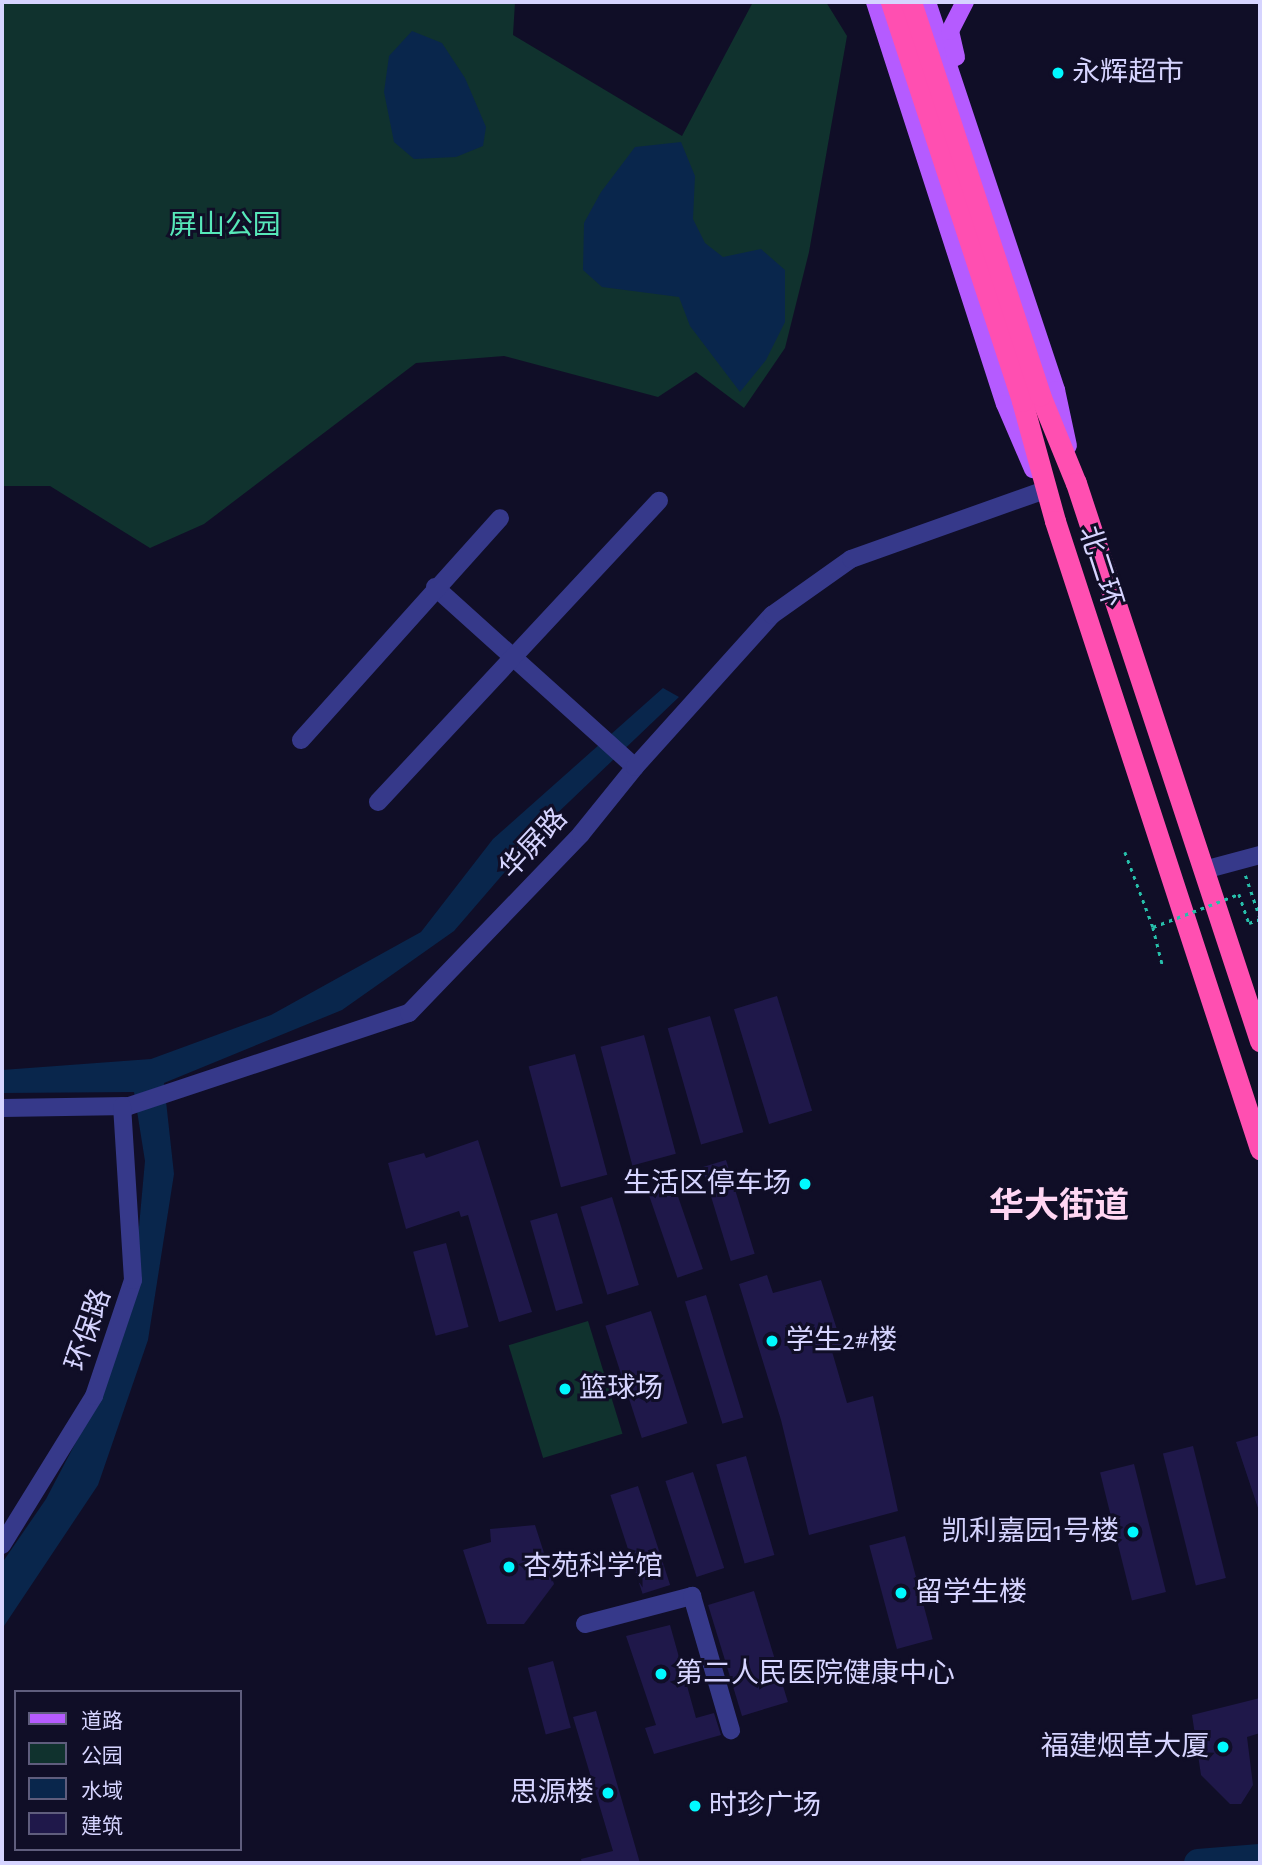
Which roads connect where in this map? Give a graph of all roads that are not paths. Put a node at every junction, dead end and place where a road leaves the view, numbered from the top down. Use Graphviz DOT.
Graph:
graph roads {
  1 [pos="863,2"];
  2 [pos="876,2"];
  3 [pos="891,2"];
  4 [pos="911,2"];
  5 [pos="926,2"];
  6 [pos="965,2"];
  7 [pos="882,24"];
  8 [pos="956,88"];
  9 [pos="907,103"];
  10 [pos="982,173"];
  11 [pos="1030,398"];
  12 [pos="1076,483"];
  13 [pos="1042,491"];
  14 [pos="659,502"];
  15 [pos="500,518"];
  16 [pos="1055,521"];
  17 [pos="435,587"];
  18 [pos="513,657"];
  19 [pos="301,740"];
  20 [pos="628,761"];
  21 [pos="378,802"];
  22 [pos="1260,855"];
  23 [pos="1204,870"];
  24 [pos="1260,1041"];
  25 [pos="125,1106"];
  26 [pos="2,1108"];
  27 [pos="1260,1149"];
  28 [pos="2,1545"];
  29 [pos="585,1624"];
  30 [pos="731,1730"];
  1 -- 7 [label="main road"];
  2 -- 7 [label="main road"];
  3 -- 11 [label="highway, 北二环, bridge"];
  4 -- 11 [label="highway, 北二环, bridge"];
  5 -- 8 [label="main road"];
  6 -- 10 [label="main road"];
  7 -- 9 [label="main road"];
  8 -- 9 [label="main road"];
  8 -- 10 [label="main road"];
  9 -- 13 [label="main road"];
  10 -- 12 [label="main road"];
  11 -- 12 [label="highway, 北二环"];
  11 -- 16 [label="highway, 北二环"];
  12 -- 23 [label="highway, 北二环"];
  13 -- 16 [label="main road"];
  13 -- 20 [label="street, 华屏路"];
  14 -- 18 [label="street"];
  15 -- 17 [label="street"];
  16 -- 27 [label="highway, 北二环"];
  17 -- 18 [label="street"];
  17 -- 19 [label="street"];
  18 -- 20 [label="street"];
  18 -- 21 [label="street"];
  20 -- 25 [label="street, 华屏路"];
  22 -- 23 [label="street"];
  23 -- 24 [label="highway, 北二环"];
  25 -- 26 [label="street, 华屏路"];
  25 -- 28 [label="street, 环保路"];
  29 -- 30 [label="street"];
}
